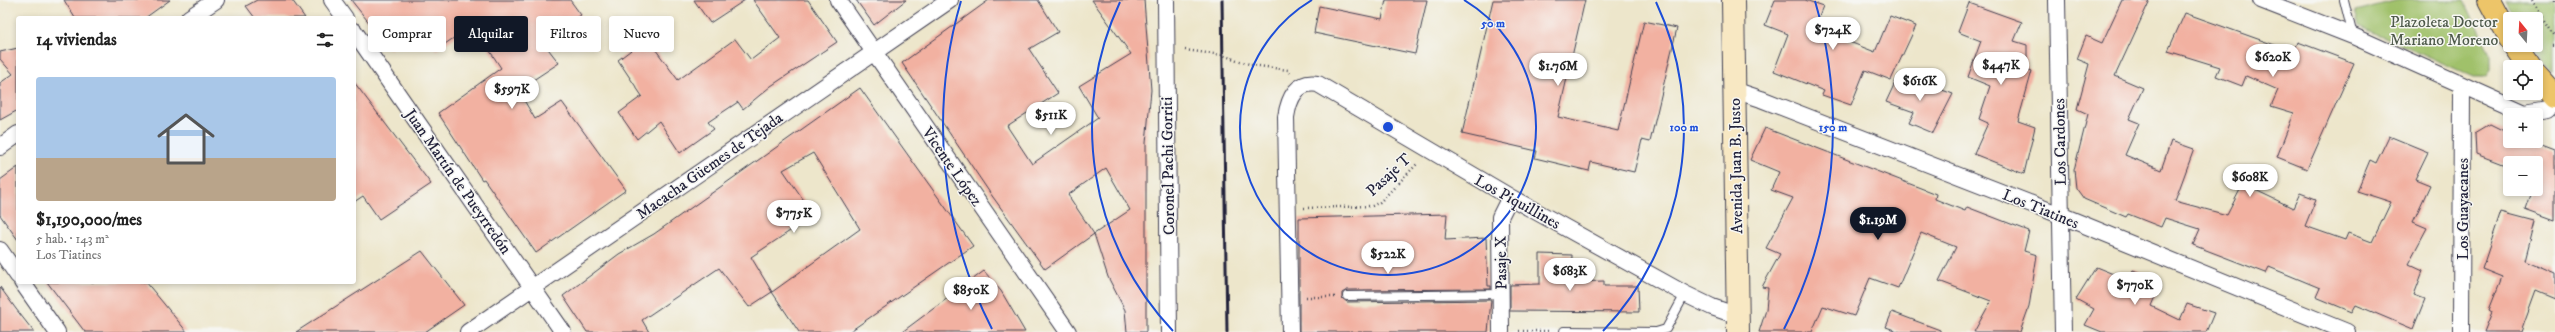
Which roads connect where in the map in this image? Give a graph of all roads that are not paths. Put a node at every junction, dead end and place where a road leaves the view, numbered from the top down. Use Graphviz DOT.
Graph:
graph roads {
  1 [pos="216,0"];
  2 [pos="332,0"];
  3 [pos="838,0"];
  4 [pos="950,0"];
  5 [pos="1166,0"];
  6 [pos="1733,0"];
  7 [pos="2057,0"];
  8 [pos="2261,0"];
  9 [pos="2344,0"];
  10 [pos="2489,0"];
  11 [pos="192,16"];
  12 [pos="344,16"];
  13 [pos="2503,26"];
  14 [pos="356,34"];
  15 [pos="2353,36"];
  16 [pos="873,51"];
  17 [pos="2543,84"];
  18 [pos="2462,86"];
  19 [pos="1734,90"];
  20 [pos="2555,97"];
  21 [pos="2555,102"];
  22 [pos="16,135"];
  23 [pos="0,147"];
  24 [pos="1510,197"];
  25 [pos="2060,215"];
  26 [pos="0,250"];
  27 [pos="16,273"];
  28 [pos="23,284"];
  29 [pos="533,287"];
  30 [pos="1500,294"];
  31 [pos="1685,294"];
  32 [pos="1347,296"];
  33 [pos="1738,324"];
  34 [pos="1564,331"];
  35 [pos="57,332"];
  36 [pos="468,332"];
  37 [pos="563,332"];
  38 [pos="1068,332"];
  39 [pos="1169,332"];
  40 [pos="1290,332"];
  41 [pos="1501,332"];
  42 [pos="2063,332"];
  43 [pos="2347,332"];
  44 [pos="2461,332"];
  1 -- 11 [label="street"];
  2 -- 12 [label="street"];
  3 -- 16 [label="street, Vicente López"];
  4 -- 16 [label="street, Macacha Güemes de Tejada"];
  5 -- 39 [label="street, Coronel Pachi Gorriti"];
  6 -- 19 [label="street, Avenida Juan B. Justo"];
  7 -- 25 [label="street, Los Cardones"];
  8 -- 15 [label="street"];
  9 -- 15 [label="lane"];
  10 -- 13 [label="main road"];
  14 -- 29 [label="street, Juan Martín de Pueyrredón"];
  15 -- 18 [label="street"];
  16 -- 29 [label="street, Macacha Güemes de Tejada"];
  16 -- 38 [label="street, Vicente López"];
  17 -- 20 [label="main road"];
  18 -- 21 [label="street"];
  18 -- 44 [label="street, Los Guayacanes"];
  19 -- 25 [label="street, Los Tiatines"];
  19 -- 33 [label="street, Avenida Juan B. Justo"];
  22 -- 23 [label="street"];
  24 -- 30 [label="street, Pasaje X"];
  24 -- 31 [label="street, Los Piquillines"];
  24 -- 40 [label="street, Los Piquillines"];
  25 -- 42 [label="street, Los Cardones"];
  25 -- 43 [label="street, Los Tiatines"];
  26 -- 27 [label="street"];
  28 -- 35 [label="street"];
  29 -- 36 [label="street, Macacha Güemes de Tejada"];
  29 -- 37 [label="street, Juan Martín de Pueyrredón"];
  30 -- 32 [label="lane"];
  30 -- 41 [label="street, Pasaje X"];
  31 -- 33 [label="street, Los Piquillines"];
  31 -- 34 [label="lane"];
}
